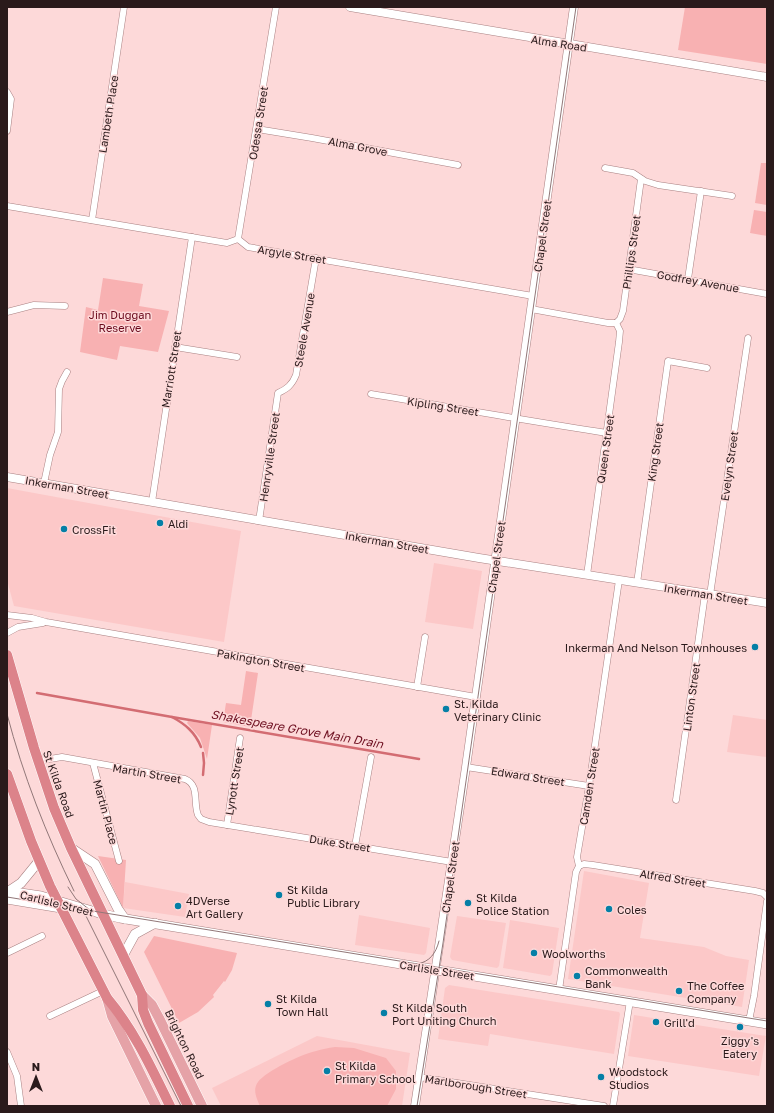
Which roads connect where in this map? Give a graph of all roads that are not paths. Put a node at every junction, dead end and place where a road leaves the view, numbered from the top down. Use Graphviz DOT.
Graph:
graph roads {
  1 [pos="124,7"];
  2 [pos="276,7"];
  3 [pos="350,7"];
  4 [pos="574,7"];
  5 [pos="569,44"];
  6 [pos="767,77"];
  7 [pos="7,92"];
  8 [pos="257,129"];
  9 [pos="7,131"];
  10 [pos="458,165"];
  11 [pos="606,168"];
  12 [pos="641,179"];
  13 [pos="700,192"];
  14 [pos="732,196"];
  15 [pos="7,206"];
  16 [pos="92,220"];
  17 [pos="192,237"];
  18 [pos="238,239"];
  19 [pos="316,258"];
  20 [pos="628,269"];
  21 [pos="688,279"];
  22 [pos="767,294"];
  23 [pos="533,296"];
  24 [pos="65,306"];
  25 [pos="531,309"];
  26 [pos="7,312"];
  27 [pos="616,323"];
  28 [pos="748,338"];
  29 [pos="175,347"];
  30 [pos="237,357"];
  31 [pos="707,368"];
  32 [pos="67,372"];
  33 [pos="278,394"];
  34 [pos="371,394"];
  35 [pos="516,418"];
  36 [pos="607,433"];
  37 [pos="7,477"];
  38 [pos="44,483"];
  39 [pos="152,502"];
  40 [pos="260,521"];
  41 [pos="495,561"];
  42 [pos="587,575"];
  43 [pos="619,580"];
  44 [pos="637,583"];
  45 [pos="708,594"];
  46 [pos="767,604"];
  47 [pos="7,615"];
  48 [pos="46,622"];
  49 [pos="7,633"];
  50 [pos="425,637"];
  51 [pos="7,655"];
  52 [pos="417,687"];
  53 [pos="476,697"];
  54 [pos="240,738"];
  55 [pos="371,757"];
  56 [pos="38,761"];
  57 [pos="93,763"];
  58 [pos="466,767"];
  59 [pos="7,774"];
  60 [pos="589,786"];
  61 [pos="676,800"];
  62 [pos="227,825"];
  63 [pos="355,846"];
  64 [pos="71,848"];
  65 [pos="39,861"];
  66 [pos="119,861"];
  67 [pos="452,862"];
  68 [pos="579,866"];
  69 [pos="8,894"];
  70 [pos="767,895"];
  71 [pos="767,901"];
  72 [pos="60,905"];
  73 [pos="105,915"];
  74 [pos="125,918"];
  75 [pos="155,924"];
  76 [pos="42,936"];
  77 [pos="7,953"];
  78 [pos="124,954"];
  79 [pos="436,970"];
  80 [pos="559,990"];
  81 [pos="105,995"];
  82 [pos="142,995"];
  83 [pos="630,1001"];
  84 [pos="50,1016"];
  85 [pos="749,1021"];
  86 [pos="767,1024"];
  87 [pos="136,1041"];
  88 [pos="172,1045"];
  89 [pos="161,1051"];
  90 [pos="7,1052"];
  91 [pos="136,1065"];
  92 [pos="419,1077"];
  93 [pos="21,1106"];
  94 [pos="156,1106"];
  95 [pos="170,1106"];
  96 [pos="188,1106"];
  97 [pos="202,1106"];
  98 [pos="415,1106"];
  99 [pos="604,1106"];
  100 [pos="613,1106"];
  1 -- 16 [label="street, Lambeth Place"];
  2 -- 8 [label="street, Odessa Street"];
  3 -- 5 [label="street, Alma Road"];
  4 -- 5 [label="street, Chapel Street"];
  5 -- 6 [label="street, Alma Road"];
  5 -- 23 [label="street, Chapel Street"];
  7 -- 9 [label="street"];
  8 -- 10 [label="street, Alma Grove"];
  8 -- 18 [label="street, Odessa Street"];
  11 -- 12 [label="street"];
  12 -- 13 [label="street"];
  12 -- 20 [label="street, Phillips Street"];
  13 -- 14 [label="street"];
  13 -- 21 [label="street"];
  15 -- 16 [label="street"];
  16 -- 17 [label="street"];
  17 -- 18 [label="street"];
  17 -- 29 [label="street, Marriott Street"];
  18 -- 19 [label="street, Argyle Street"];
  19 -- 23 [label="street, Argyle Street"];
  19 -- 33 [label="street, Steele Avenue"];
  20 -- 21 [label="street, Godfrey Avenue"];
  20 -- 27 [label="street, Phillips Street"];
  21 -- 22 [label="street, Godfrey Avenue"];
  23 -- 25 [label="street, Chapel Street"];
  24 -- 26 [label="street"];
  25 -- 27 [label="street"];
  25 -- 35 [label="street, Chapel Street"];
  27 -- 36 [label="street, Queen Street"];
  28 -- 45 [label="street, Evelyn Street"];
  29 -- 30 [label="street"];
  29 -- 39 [label="street, Marriott Street"];
  31 -- 44 [label="street, King Street"];
  32 -- 38 [label="street"];
  33 -- 40 [label="street, Henryville Street"];
  34 -- 35 [label="street, Kipling Street"];
  35 -- 36 [label="street, Kipling Street"];
  35 -- 41 [label="street, Chapel Street"];
  36 -- 42 [label="street, Queen Street"];
  37 -- 38 [label="street, Inkerman Street"];
  38 -- 39 [label="street, Inkerman Street"];
  39 -- 40 [label="street, Inkerman Street"];
  40 -- 41 [label="street, Inkerman Street"];
  41 -- 42 [label="street, Inkerman Street"];
  41 -- 53 [label="street, Chapel Street"];
  42 -- 43 [label="street, Inkerman Street"];
  43 -- 44 [label="street, Inkerman Street"];
  43 -- 60 [label="street, Camden Street"];
  44 -- 45 [label="street, Inkerman Street"];
  45 -- 46 [label="street, Inkerman Street"];
  45 -- 61 [label="street, Linton Street"];
  47 -- 48 [label="street, Pakington Street"];
  48 -- 49 [label="street, Pakington Street"];
  48 -- 52 [label="street, Pakington Street"];
  50 -- 52 [label="street"];
  51 -- 56 [label="highway, St Kilda Road"];
  52 -- 53 [label="street, Pakington Street"];
  53 -- 58 [label="street, Chapel Street"];
  54 -- 62 [label="street, Lynott Street"];
  55 -- 63 [label="street"];
  56 -- 57 [label="street, Martin Street"];
  56 -- 64 [label="highway, St Kilda Road"];
  57 -- 62 [label="street, Martin Street"];
  57 -- 66 [label="street, Martin Place"];
  58 -- 60 [label="street, Edward Street"];
  58 -- 67 [label="street, Chapel Street"];
  59 -- 65 [label="highway"];
  60 -- 68 [label="street, Camden Street"];
  62 -- 63 [label="street, Duke Street"];
  63 -- 67 [label="street, Duke Street"];
  64 -- 73 [label="highway, St Kilda Road"];
  64 -- 74 [label="main road"];
  65 -- 69 [label="main road"];
  65 -- 72 [label="highway"];
  67 -- 79 [label="street, Chapel Street"];
  68 -- 70 [label="street, Alfred Street"];
  68 -- 80 [label="street, Camden Street"];
  69 -- 72 [label="main road, Carlisle Street"];
  71 -- 85 [label="street"];
  72 -- 73 [label="main road, Carlisle Street"];
  72 -- 81 [label="highway"];
  73 -- 74 [label="main road, Carlisle Street"];
  73 -- 78 [label="highway, Brighton Road"];
  74 -- 75 [label="main road, Carlisle Street"];
  75 -- 78 [label="main road"];
  75 -- 79 [label="main road, Carlisle Street"];
  76 -- 77 [label="street"];
  78 -- 82 [label="highway, Brighton Road"];
  79 -- 80 [label="main road, Carlisle Street"];
  79 -- 92 [label="street, Chapel Street"];
  80 -- 83 [label="main road, Carlisle Street"];
  81 -- 84 [label="street"];
  81 -- 87 [label="highway"];
  81 -- 91 [label="main road"];
  82 -- 88 [label="main road, Brighton Road"];
  82 -- 89 [label="highway, Brighton Road"];
  83 -- 85 [label="main road, Carlisle Street"];
  83 -- 100 [label="street"];
  85 -- 86 [label="main road, Carlisle Street"];
  87 -- 91 [label="main road"];
  87 -- 95 [label="highway"];
  88 -- 89 [label="main road"];
  88 -- 97 [label="main road, Brighton Road"];
  89 -- 96 [label="highway, Brighton Road"];
  90 -- 93 [label="street"];
  91 -- 94 [label="main road"];
  92 -- 98 [label="street, Chapel Street"];
  92 -- 99 [label="street, Marlborough Street"];
}
